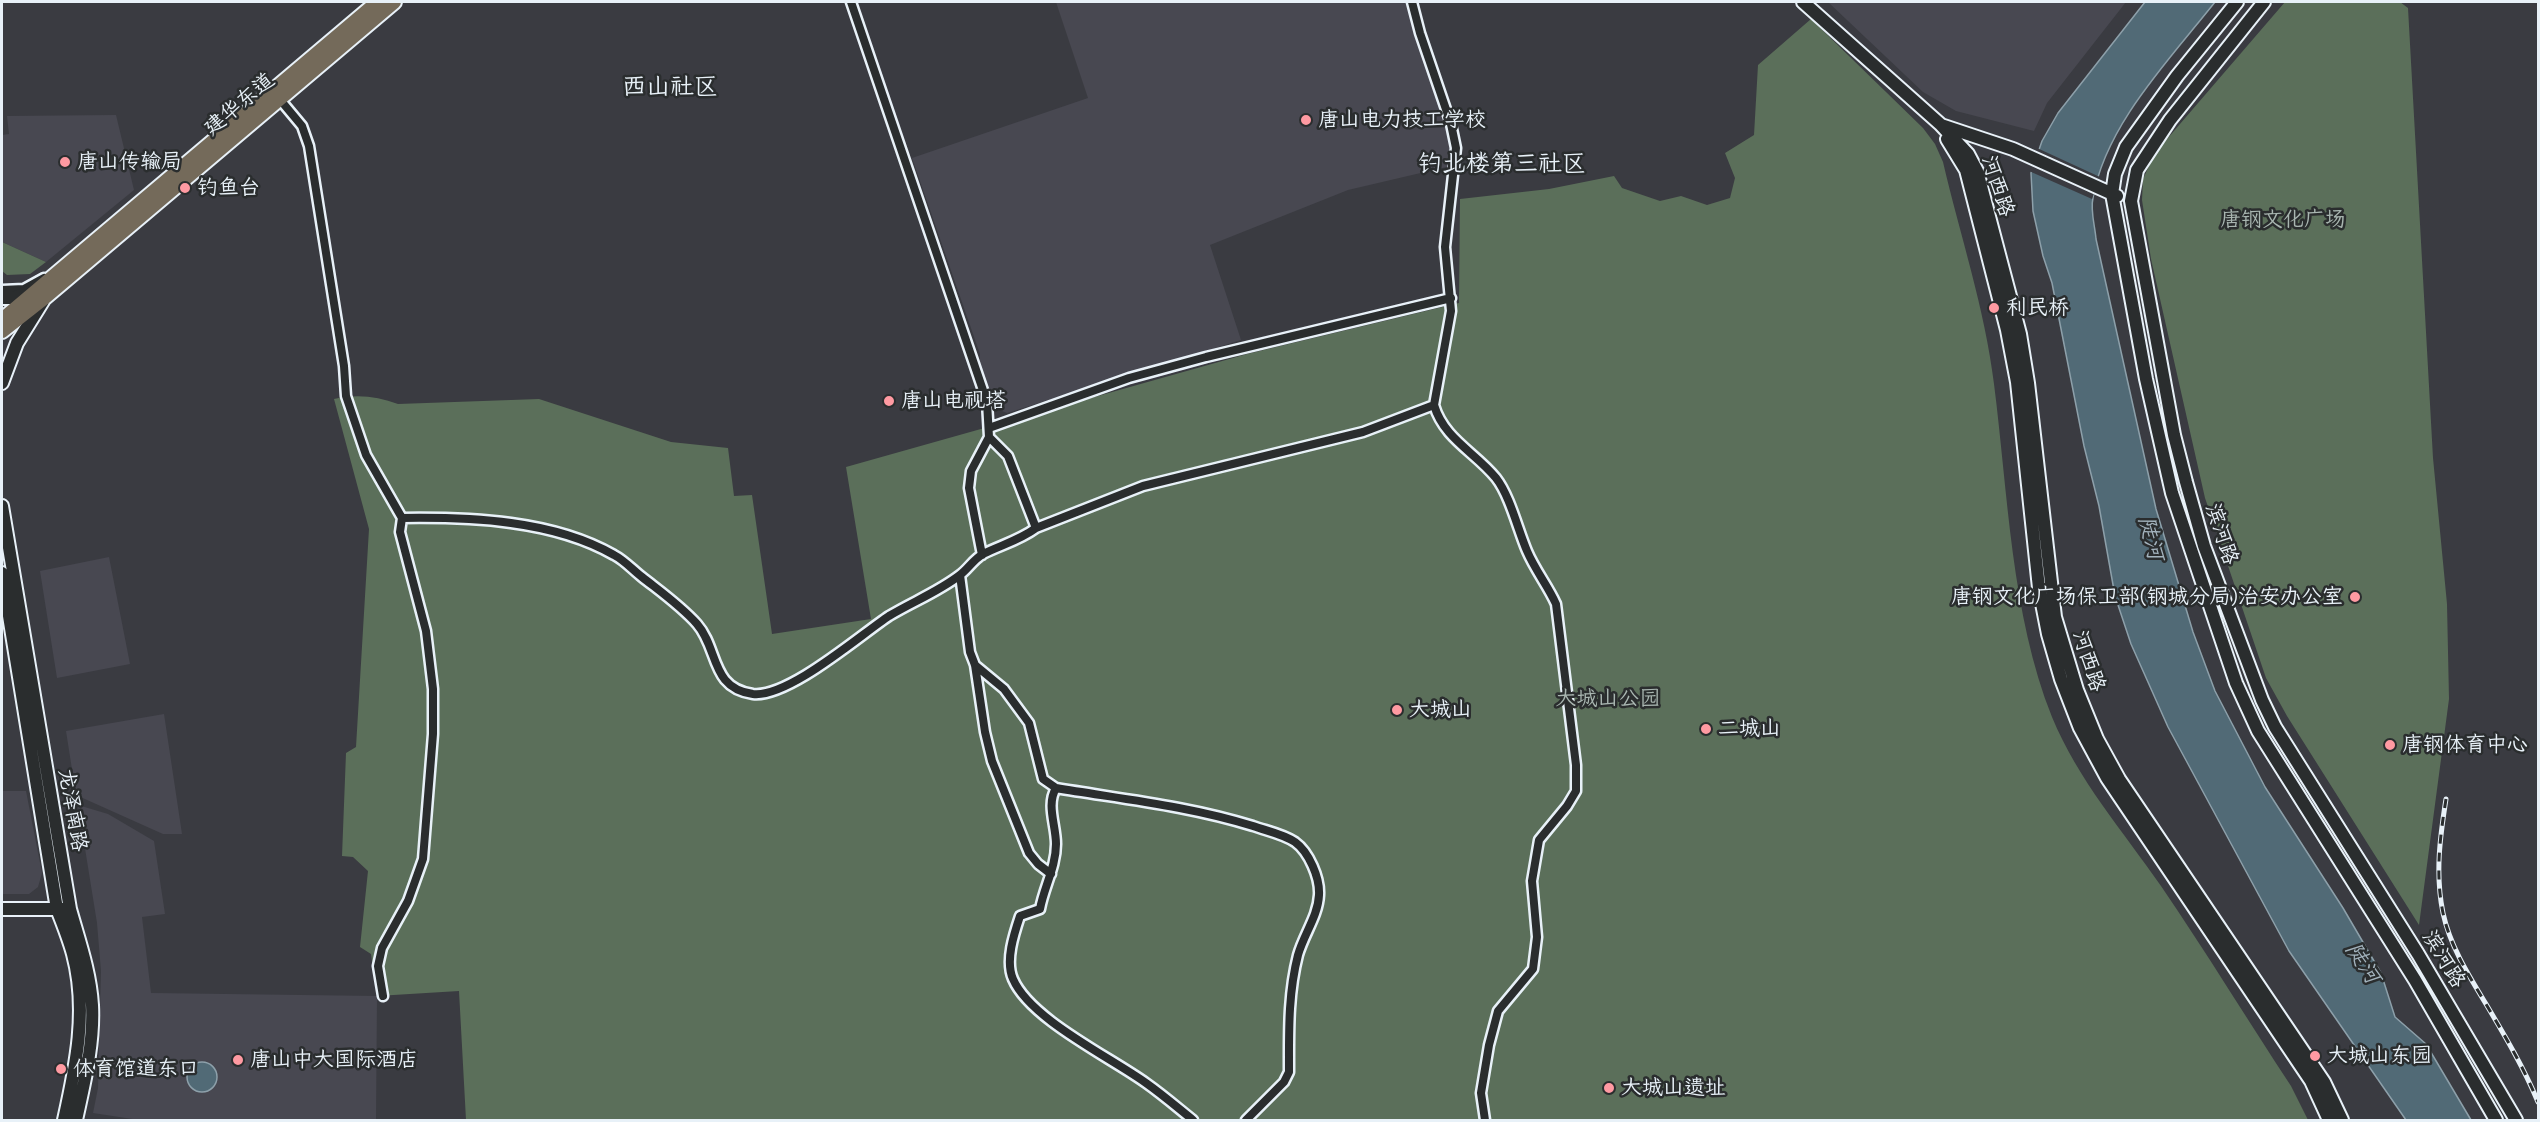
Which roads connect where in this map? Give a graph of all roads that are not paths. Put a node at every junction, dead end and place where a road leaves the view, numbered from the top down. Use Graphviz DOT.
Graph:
graph roads {
  1 [pos="378,2"];
  2 [pos="394,2"];
  3 [pos="850,2"];
  4 [pos="1412,2"];
  5 [pos="1803,2"];
  6 [pos="2237,2"];
  7 [pos="2264,2"];
  8 [pos="275,94"];
  9 [pos="1940,124"];
  10 [pos="2107,192"];
  11 [pos="2131,201"];
  12 [pos="65,266"];
  13 [pos="2,290"];
  14 [pos="2,298"];
  15 [pos="44,298"];
  16 [pos="1451,298"];
  17 [pos="2,320"];
  18 [pos="2,332"];
  19 [pos="2,383"];
  20 [pos="1434,405"];
  21 [pos="989,432"];
  22 [pos="2,506"];
  23 [pos="402,518"];
  24 [pos="1036,528"];
  25 [pos="982,555"];
  26 [pos="960,575"];
  27 [pos="2,578"];
  28 [pos="975,665"];
  29 [pos="1056,788"];
  30 [pos="1051,874"];
  31 [pos="2,909"];
  32 [pos="64,909"];
  33 [pos="383,996"];
  34 [pos="64,1120"];
  35 [pos="76,1120"];
  36 [pos="1193,1120"];
  37 [pos="1246,1120"];
  38 [pos="1485,1120"];
  39 [pos="2330,1120"];
  40 [pos="2342,1120"];
  41 [pos="2496,1120"];
  42 [pos="2516,1120"];
  1 -- 8 [label="main road, 建华东道"];
  2 -- 8 [label="main road, 建华东道"];
  3 -- 21 [label="street"];
  4 -- 16 [label="street"];
  5 -- 9 [label="main road, 河西路"];
  6 -- 10 [label="main road, 滨河路"];
  7 -- 11 [label="main road, 滨河路"];
  8 -- 12 [label="main road, 建华东道"];
  8 -- 15 [label="main road, 建华东道"];
  8 -- 23 [label="street"];
  9 -- 10 [label="main road"];
  9 -- 39 [label="main road, 河西路"];
  9 -- 40 [label="main road, 河西路"];
  10 -- 11 [label="main road"];
  10 -- 41 [label="main road, 滨河路"];
  11 -- 42 [label="main road, 滨河路"];
  12 -- 13 [label="street"];
  12 -- 14 [label="main road"];
  12 -- 17 [label="main road, 建华东道"];
  15 -- 18 [label="main road, 建华东道"];
  15 -- 19 [label="main road"];
  16 -- 20 [label="street"];
  16 -- 21 [label="street"];
  20 -- 24 [label="street"];
  20 -- 38 [label="street"];
  21 -- 24 [label="street"];
  21 -- 25 [label="street"];
  22 -- 32 [label="main road, 龙泽南路"];
  23 -- 26 [label="street"];
  23 -- 33 [label="street"];
  24 -- 25 [label="street"];
  25 -- 26 [label="street"];
  26 -- 28 [label="street"];
  27 -- 32 [label="main road, 龙泽南路"];
  28 -- 29 [label="street"];
  28 -- 30 [label="street"];
  29 -- 30 [label="street"];
  29 -- 37 [label="street"];
  30 -- 36 [label="street"];
  31 -- 32 [label="main road"];
  32 -- 34 [label="main road, 龙泽南路"];
  32 -- 35 [label="main road, 龙泽南路"];
}
